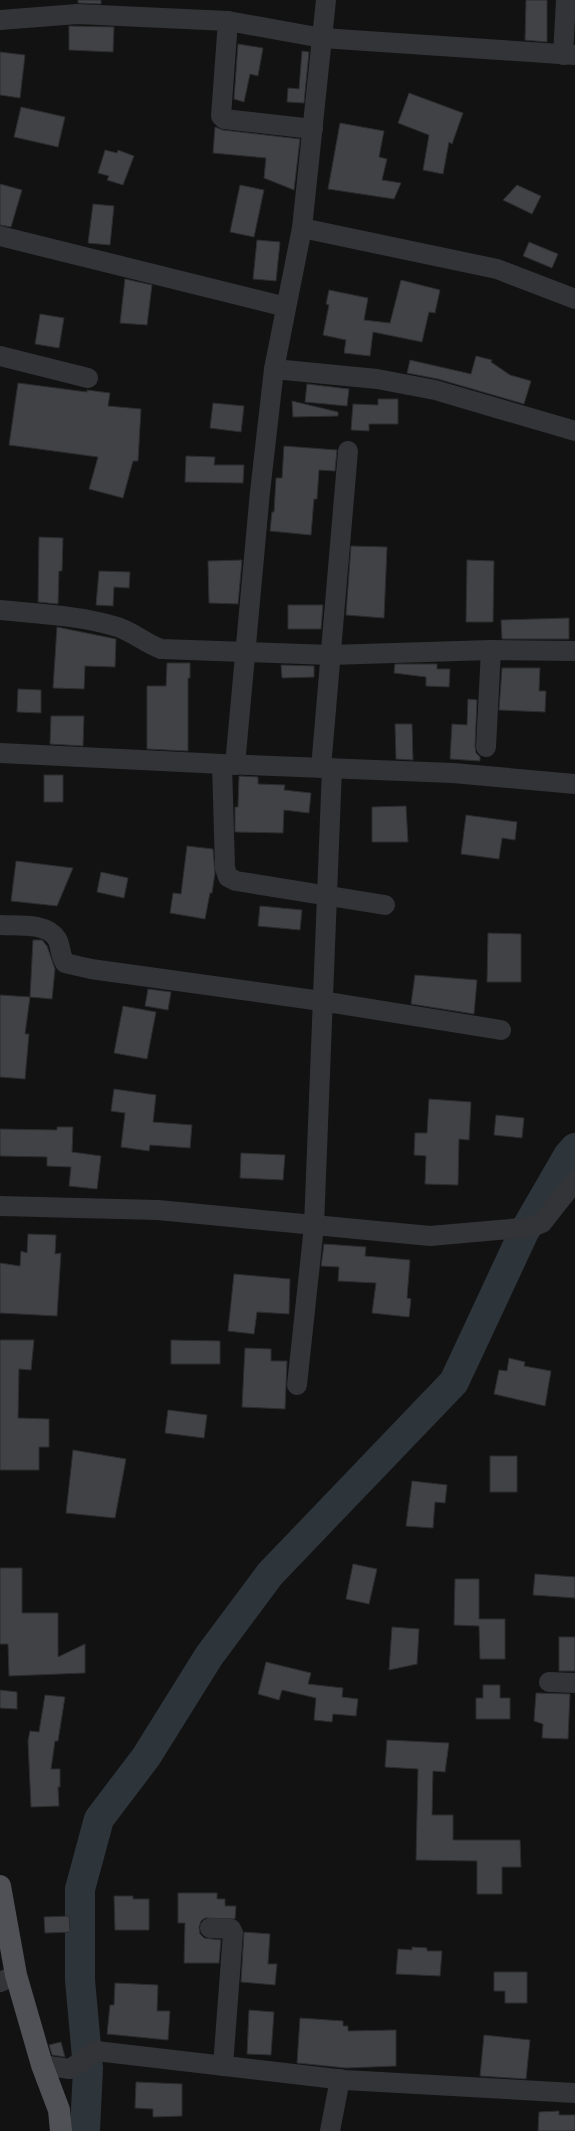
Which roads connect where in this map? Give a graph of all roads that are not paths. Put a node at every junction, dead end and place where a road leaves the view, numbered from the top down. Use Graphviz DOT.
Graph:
graph roads {
  1 [pos="326,0"];
  2 [pos="566,0"];
  3 [pos="0,20"];
  4 [pos="228,21"];
  5 [pos="322,38"];
  6 [pos="569,55"];
  7 [pos="313,129"];
  8 [pos="302,228"];
  9 [pos="0,236"];
  10 [pos="575,299"];
  11 [pos="286,307"];
  12 [pos="0,356"];
  13 [pos="274,369"];
  14 [pos="88,378"];
  15 [pos="575,431"];
  16 [pos="348,452"];
  17 [pos="0,610"];
  18 [pos="491,650"];
  19 [pos="575,651"];
  20 [pos="245,652"];
  21 [pos="330,656"];
  22 [pos="486,747"];
  23 [pos="0,753"];
  24 [pos="229,764"];
  25 [pos="326,768"];
  26 [pos="575,784"];
  27 [pos="327,895"];
  28 [pos="385,905"];
  29 [pos="0,926"];
  30 [pos="321,1001"];
  31 [pos="500,1030"];
  32 [pos="575,1180"];
  33 [pos="0,1206"];
  34 [pos="314,1226"];
  35 [pos="297,1385"];
  36 [pos="549,1682"];
  37 [pos="575,1683"];
  38 [pos="0,1886"];
  39 [pos="210,1928"];
  40 [pos="8,1979"];
  41 [pos="42,2064"];
  42 [pos="223,2066"];
  43 [pos="344,2075"];
  44 [pos="575,2094"];
  45 [pos="60,2131"];
  46 [pos="330,2131"];
  1 -- 5 [label="street"];
  2 -- 6 [label="street"];
  3 -- 4 [label="street"];
  4 -- 5 [label="street"];
  4 -- 7 [label="street"];
  5 -- 6 [label="street"];
  5 -- 7 [label="street"];
  7 -- 8 [label="street"];
  8 -- 10 [label="street"];
  8 -- 11 [label="street"];
  9 -- 11 [label="street"];
  11 -- 13 [label="street"];
  12 -- 14 [label="street"];
  13 -- 15 [label="street"];
  13 -- 20 [label="street"];
  16 -- 21 [label="street"];
  17 -- 20 [label="street"];
  18 -- 19 [label="street"];
  18 -- 21 [label="street"];
  18 -- 22 [label="street"];
  20 -- 21 [label="street"];
  20 -- 24 [label="street"];
  21 -- 25 [label="street"];
  23 -- 24 [label="street"];
  24 -- 25 [label="street"];
  24 -- 27 [label="street"];
  25 -- 26 [label="street"];
  25 -- 27 [label="street"];
  27 -- 28 [label="street"];
  27 -- 30 [label="street"];
  29 -- 30 [label="street"];
  30 -- 31 [label="street"];
  30 -- 34 [label="street"];
  32 -- 34 [label="street"];
  33 -- 34 [label="street"];
  34 -- 35 [label="street"];
  36 -- 37 [label="street"];
  38 -- 40 [label="main road"];
  39 -- 42 [label="street"];
  40 -- 41 [label="main road"];
  41 -- 42 [label="street"];
  41 -- 45 [label="main road"];
  42 -- 43 [label="street"];
  43 -- 44 [label="street"];
  43 -- 46 [label="street"];
}
